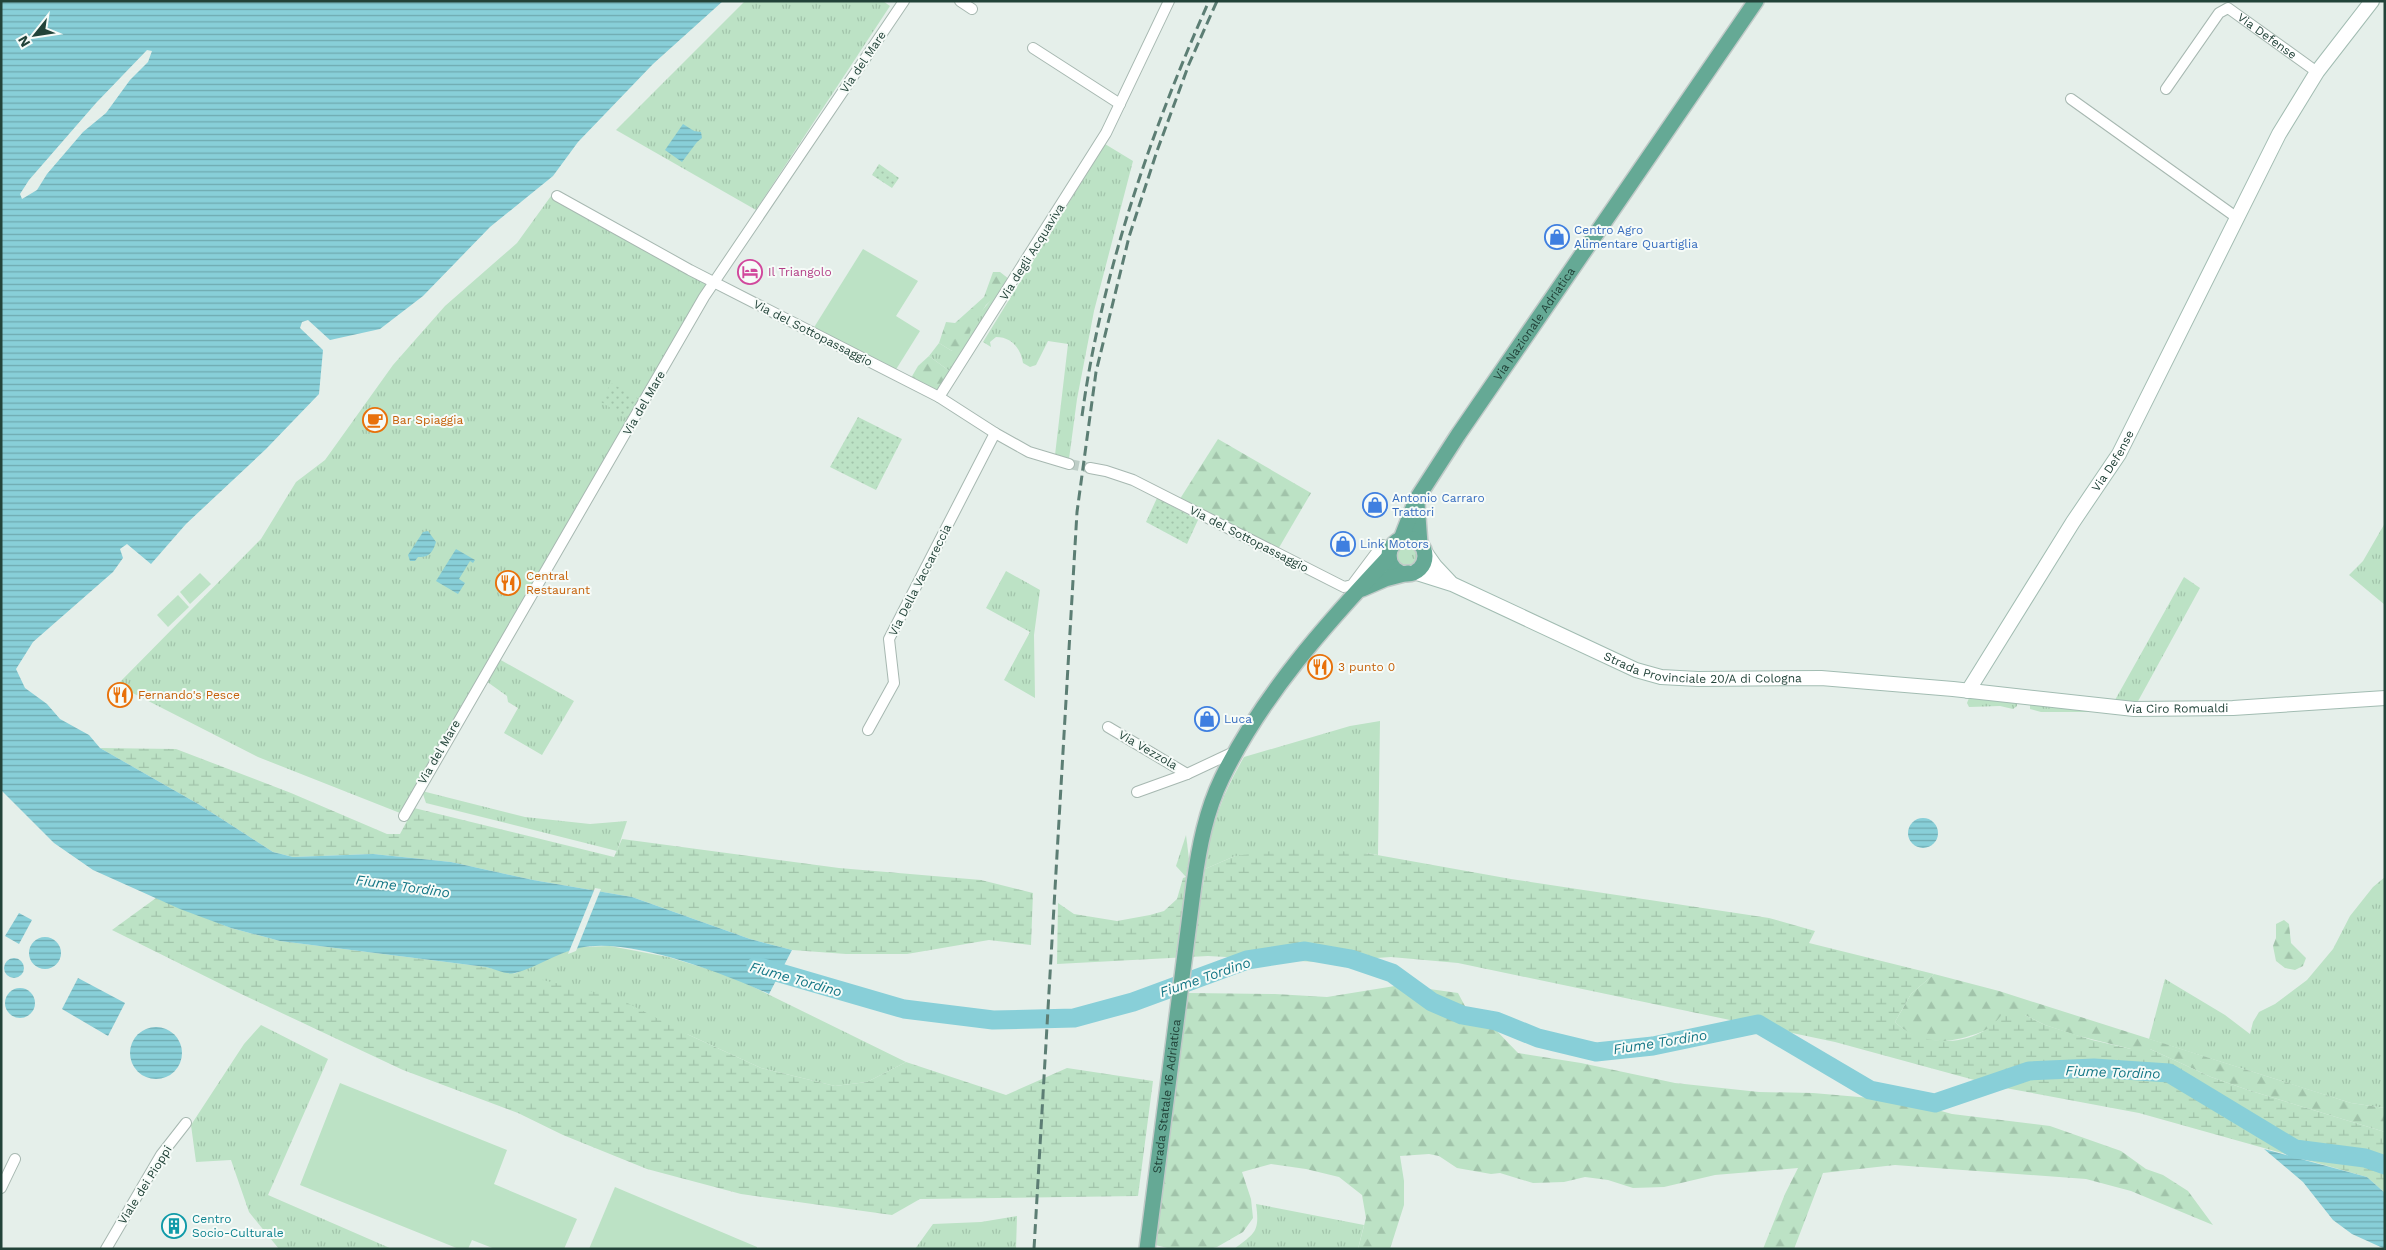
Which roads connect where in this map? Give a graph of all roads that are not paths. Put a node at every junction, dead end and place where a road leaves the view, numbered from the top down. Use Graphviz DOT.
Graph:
graph roads {
  1 [pos="904,1"];
  2 [pos="960,1"];
  3 [pos="1169,1"];
  4 [pos="1756,1"];
  5 [pos="2372,1"];
  6 [pos="972,9"];
  7 [pos="1032,48"];
  8 [pos="2318,72"];
  9 [pos="2166,89"];
  10 [pos="2071,99"];
  11 [pos="1120,104"];
  12 [pos="557,196"];
  13 [pos="2236,217"];
  14 [pos="714,282"];
  15 [pos="939,398"];
  16 [pos="995,433"];
  17 [pos="1070,464"];
  18 [pos="1090,468"];
  19 [pos="1416,500"];
  20 [pos="1422,546"];
  21 [pos="1394,548"];
  22 [pos="1411,573"];
  23 [pos="1452,584"];
  24 [pos="1356,592"];
  25 [pos="1968,691"];
  26 [pos="2385,698"];
  27 [pos="1108,727"];
  28 [pos="868,730"];
  29 [pos="1233,756"];
  30 [pos="1187,774"];
  31 [pos="1137,792"];
  32 [pos="404,816"];
  33 [pos="1194,884"];
  34 [pos="186,1123"];
  35 [pos="15,1159"];
  36 [pos="1,1188"];
  37 [pos="106,1249"];
  38 [pos="1147,1249"];
  1 -- 14 [label="street, Via del Mare"];
  2 -- 6 [label="street"];
  3 -- 11 [label="street, Via degli Acquaviva"];
  4 -- 19 [label="main road, Via Nazionale Adriatica"];
  5 -- 8 [label="main road, Via Defense"];
  7 -- 11 [label="street"];
  8 -- 9 [label="street, Via Defense"];
  8 -- 13 [label="main road, Via Defense"];
  10 -- 13 [label="street"];
  11 -- 15 [label="street, Via degli Acquaviva"];
  12 -- 14 [label="street, Via del Sottopassaggio"];
  13 -- 25 [label="main road, Via Defense"];
  14 -- 15 [label="street, Via del Sottopassaggio"];
  14 -- 32 [label="street, Via del Mare"];
  15 -- 16 [label="street, Via del Sottopassaggio"];
  16 -- 17 [label="street, Via del Sottopassaggio"];
  16 -- 28 [label="street, Via Della Vaccareccia"];
  18 -- 21 [label="street, Via del Sottopassaggio"];
  19 -- 20 [label="main road"];
  19 -- 21 [label="main road, Via Nazionale Adriatica"];
  20 -- 21 [label="main road"];
  20 -- 22 [label="main road"];
  20 -- 23 [label="main road, Strada Provinciale 20/A di Cologna"];
  21 -- 22 [label="main road"];
  21 -- 24 [label="main road, Via Nazionale Adriatica"];
  22 -- 23 [label="main road, Strada Provinciale 20/A di Cologna"];
  22 -- 24 [label="main road, Via Nazionale Adriatica"];
  23 -- 25 [label="main road, Strada Provinciale 20/A di Cologna"];
  24 -- 29 [label="main road, Via Nazionale Adriatica"];
  25 -- 26 [label="main road, Via Ciro Romualdi"];
  27 -- 30 [label="street, Via Vezzola"];
  29 -- 30 [label="street, Via Vezzola"];
  29 -- 33 [label="main road, Via Nazionale Adriatica"];
  30 -- 31 [label="street, Via Vezzola"];
  33 -- 38 [label="main road, Strada Statale 16 Adriatica"];
  34 -- 37 [label="street, Viale dei Pioppi"];
  35 -- 36 [label="street"];
}
